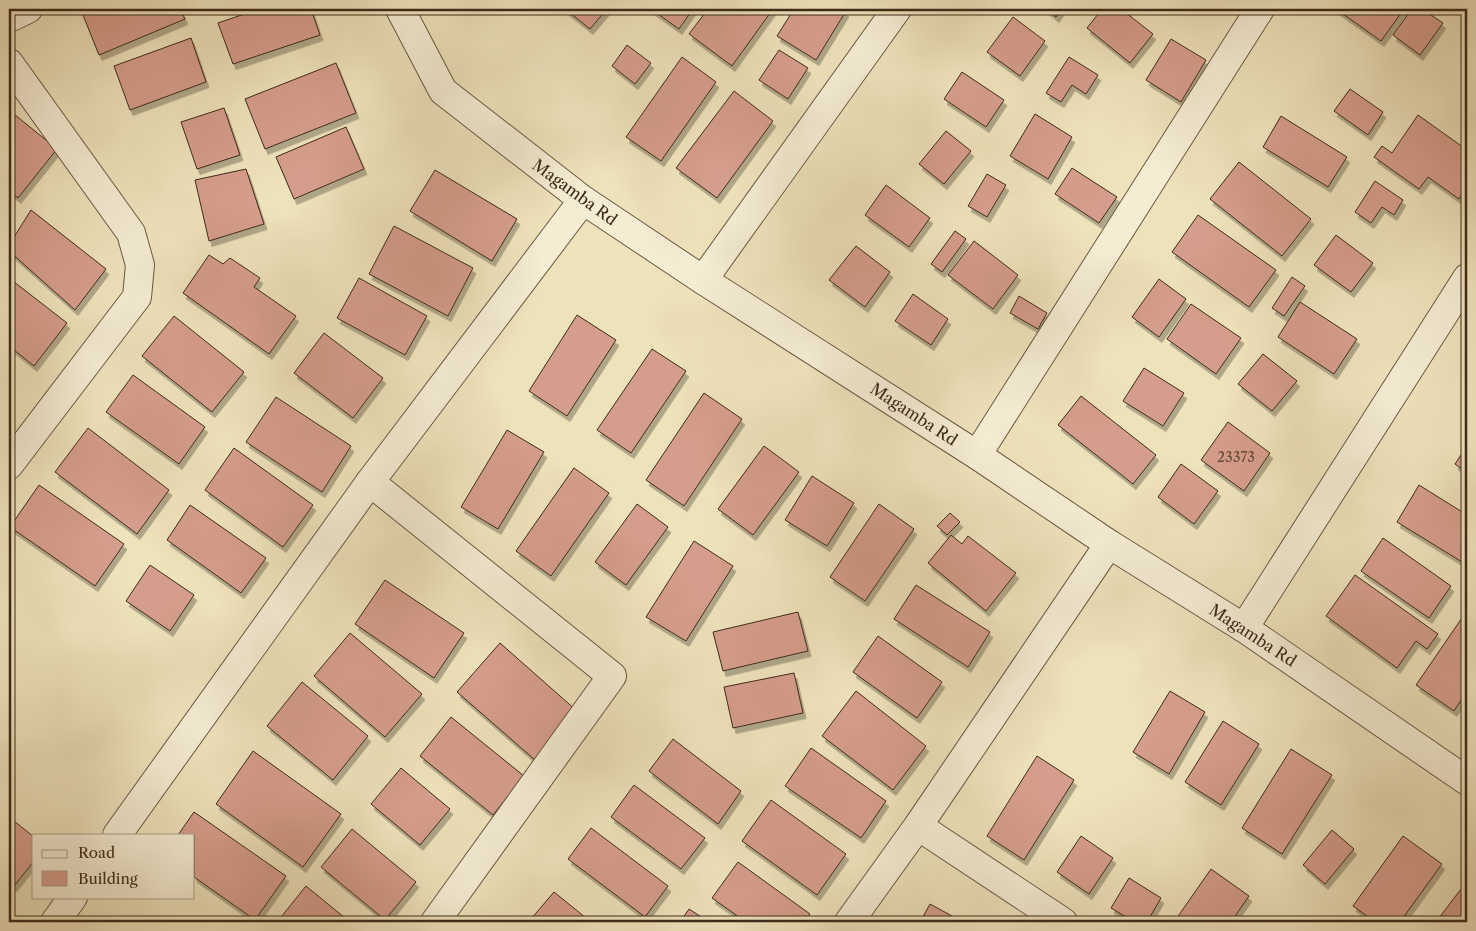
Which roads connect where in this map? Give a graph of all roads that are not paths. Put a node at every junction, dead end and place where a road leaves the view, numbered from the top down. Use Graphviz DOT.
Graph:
graph roads {
  1 [pos="28,9"];
  2 [pos="400,9"];
  3 [pos="896,9"];
  4 [pos="1260,9"];
  5 [pos="9,18"];
  6 [pos="9,63"];
  7 [pos="583,200"];
  8 [pos="1467,278"];
  9 [pos="703,280"];
  10 [pos="977,455"];
  11 [pos="9,465"];
  12 [pos="370,482"];
  13 [pos="1109,544"];
  14 [pos="1244,628"];
  15 [pos="1467,781"];
  16 [pos="918,826"];
  17 [pos="118,834"];
  18 [pos="72,898"];
  19 [pos="55,922"];
  20 [pos="435,922"];
  21 [pos="849,922"];
  22 [pos="1063,922"];
  1 -- 5 [label="street"];
  2 -- 7 [label="street, Magamba Rd"];
  3 -- 9 [label="street"];
  4 -- 10 [label="street"];
  6 -- 11 [label="street"];
  7 -- 9 [label="street, Magamba Rd"];
  7 -- 12 [label="street"];
  8 -- 14 [label="street"];
  9 -- 10 [label="street, Magamba Rd"];
  10 -- 13 [label="street, Magamba Rd"];
  12 -- 17 [label="street"];
  12 -- 20 [label="street"];
  13 -- 14 [label="street, Magamba Rd"];
  13 -- 16 [label="street"];
  14 -- 15 [label="street, Magamba Rd"];
  16 -- 21 [label="street"];
  16 -- 22 [label="street"];
  18 -- 19 [label="street"];
}
